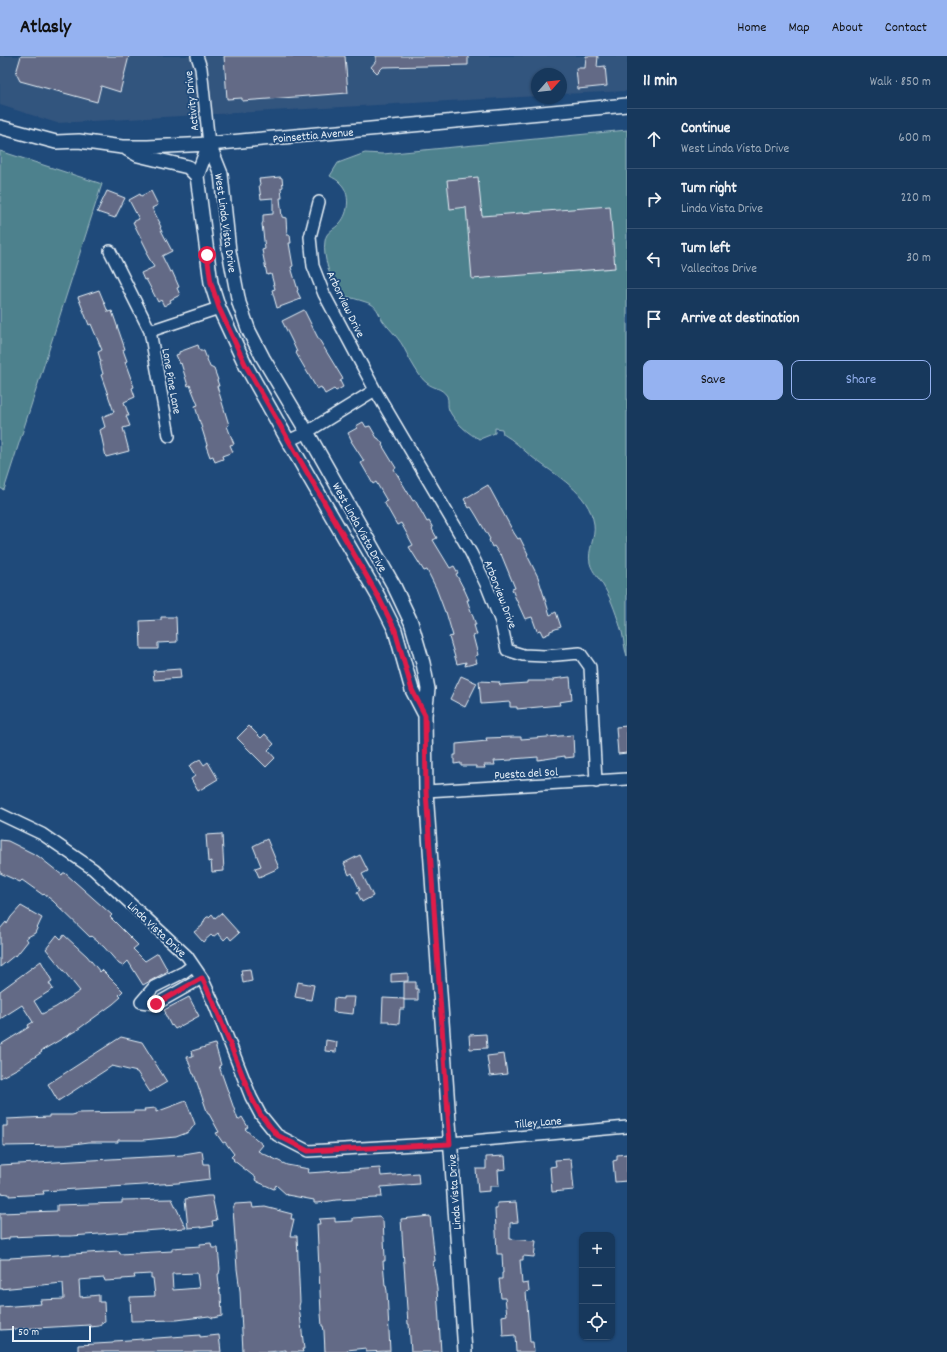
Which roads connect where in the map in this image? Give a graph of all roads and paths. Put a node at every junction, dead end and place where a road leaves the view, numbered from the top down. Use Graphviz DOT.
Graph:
graph roads {
  1 [pos="197,56"];
  2 [pos="627,105"];
  3 [pos="0,127"];
  4 [pos="209,144"];
  5 [pos="122,147"];
  6 [pos="197,176"];
  7 [pos="319,202"];
  8 [pos="110,251"];
  9 [pos="219,308"];
  10 [pos="150,331"];
  11 [pos="376,390"];
  12 [pos="307,432"];
  13 [pos="169,436"];
  14 [pos="288,441"];
  15 [pos="425,715"];
  16 [pos="627,779"];
  17 [pos="596,782"];
  18 [pos="426,791"];
  19 [pos="0,814"];
  20 [pos="193,965"];
  21 [pos="202,978"];
  22 [pos="627,1127"];
  23 [pos="450,1144"];
  24 [pos="465,1352"];
  1 -- 4 [label="street, Activity Drive"];
  2 -- 4 [label="main road, Poinsettia Avenue"];
  3 -- 5 [label="main road, Poinsettia Avenue"];
  4 -- 5 [label="main road, Poinsettia Avenue"];
  4 -- 6 [label="main road, West Linda Vista Drive"];
  4 -- 12 [label="main road, West Linda Vista Drive"];
  5 -- 6 [label="main road"];
  6 -- 9 [label="main road, West Linda Vista Drive"];
  7 -- 11 [label="street, Arborview Drive"];
  8 -- 10 [label="street, Lone Pine Lane"];
  9 -- 10 [label="street"];
  9 -- 14 [label="main road, West Linda Vista Drive"];
  10 -- 13 [label="street, Lone Pine Lane"];
  11 -- 12 [label="street"];
  11 -- 17 [label="street, Arborview Drive"];
  12 -- 14 [label="street"];
  12 -- 15 [label="main road, West Linda Vista Drive"];
  14 -- 15 [label="main road, West Linda Vista Drive"];
  15 -- 18 [label="main road, West Linda Vista Drive"];
  16 -- 17 [label="street, Puesta del Sol"];
  17 -- 18 [label="street, Puesta del Sol"];
  18 -- 23 [label="main road, West Linda Vista Drive"];
  19 -- 20 [label="street, Linda Vista Drive"];
  20 -- 21 [label="street, Linda Vista Drive"];
  20 -- 21 [label="street"];
  21 -- 23 [label="street, Linda Vista Drive"];
  22 -- 23 [label="street, Tilley Lane"];
  23 -- 24 [label="main road, Linda Vista Drive"];
}
